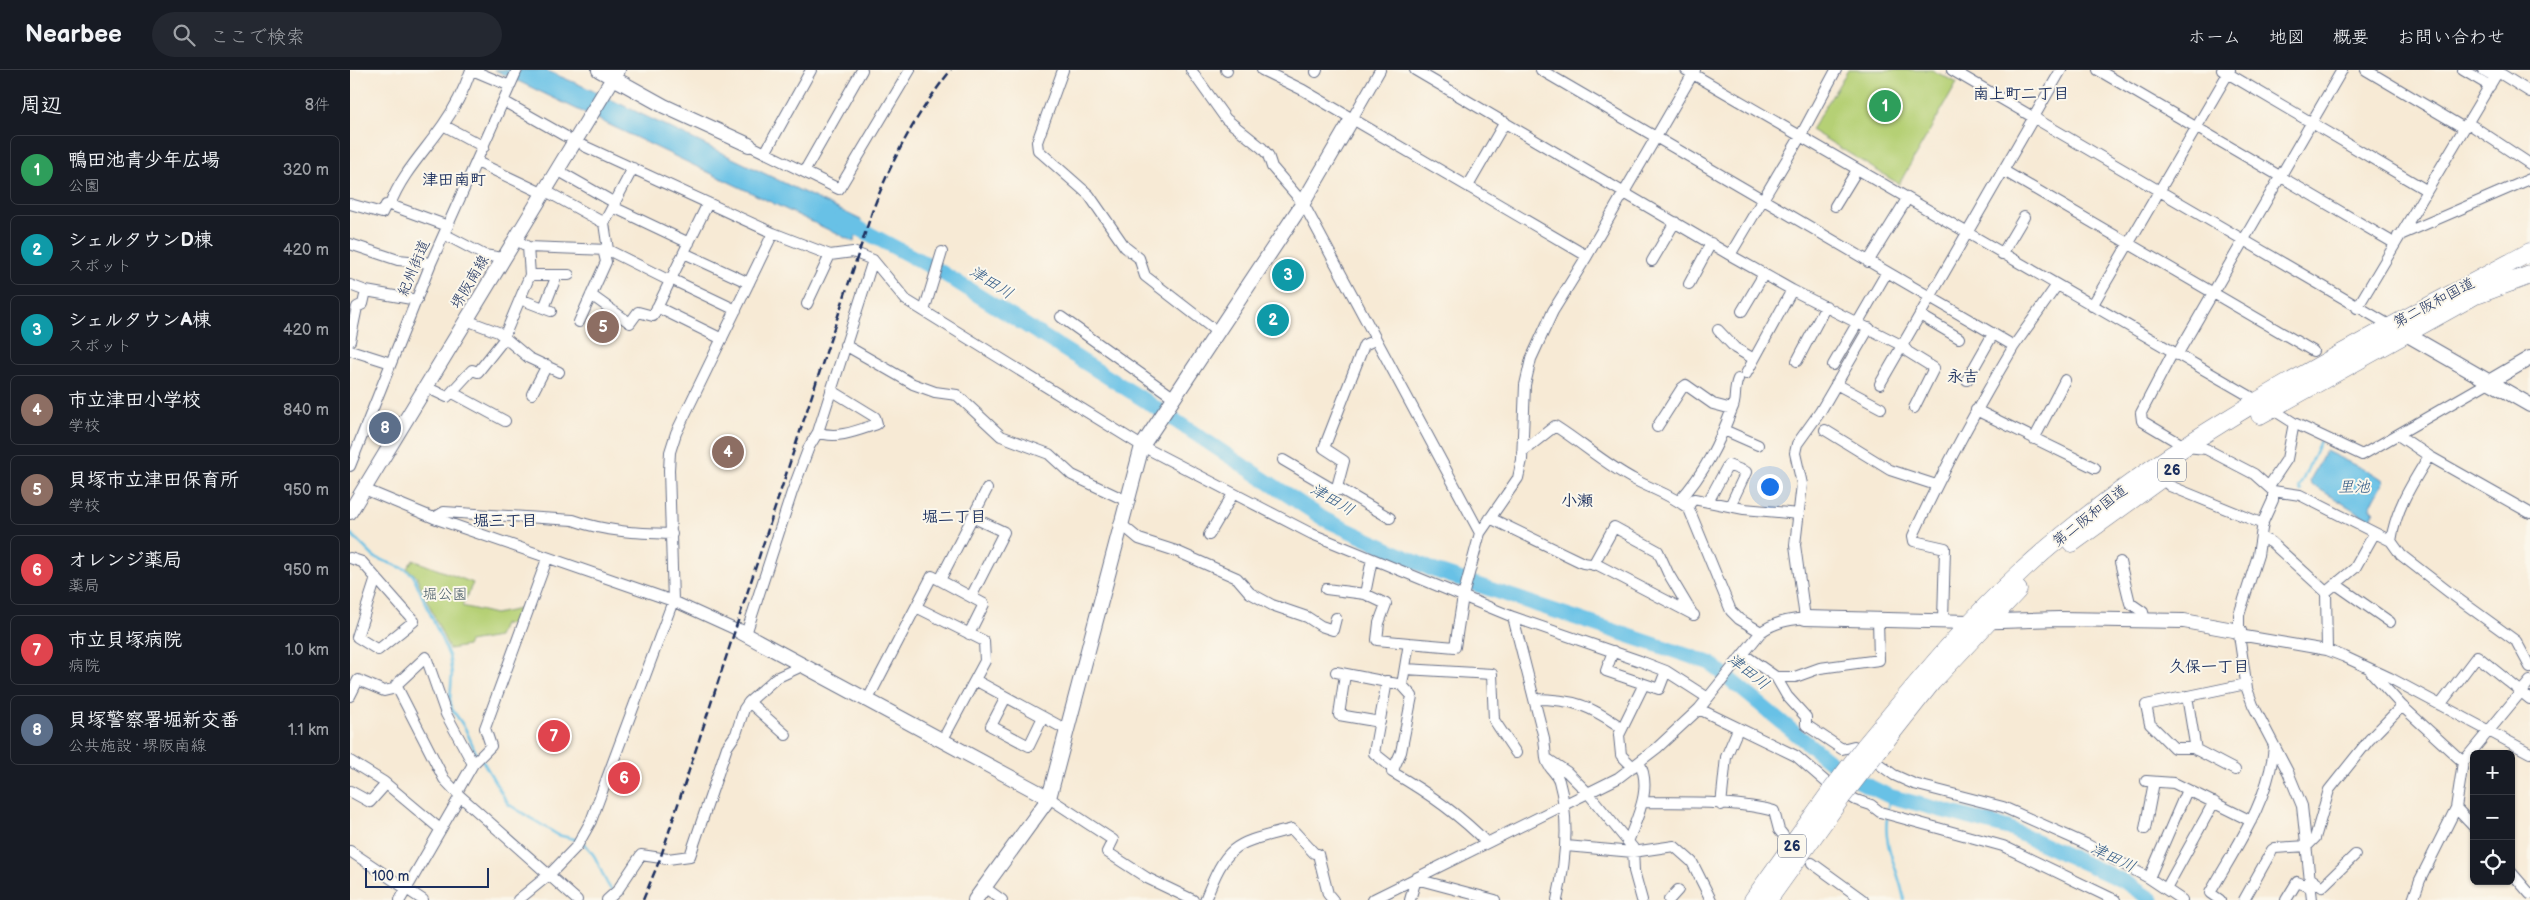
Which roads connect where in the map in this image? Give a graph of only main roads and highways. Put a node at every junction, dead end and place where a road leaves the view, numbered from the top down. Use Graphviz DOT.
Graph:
graph roads {
  1 [pos="2530,241"];
  2 [pos="2530,252"];
  3 [pos="2530,264"];
  4 [pos="2530,276"];
  5 [pos="2452,294"];
  6 [pos="2476,294"];
  7 [pos="2399,330"];
  8 [pos="2266,405"];
  9 [pos="1870,750"];
  10 [pos="1836,795"];
  11 [pos="1753,900"];
  12 [pos="1768,900"];
  1 -- 5 [label="highway, 26"];
  2 -- 5 [label="highway, 第二阪和国道 / 26"];
  3 -- 6 [label="highway, 第二阪和国道 / 26"];
  4 -- 6 [label="highway, 26"];
  5 -- 7 [label="highway, 第二阪和国道 / 26"];
  6 -- 7 [label="highway, 第二阪和国道 / 26"];
  7 -- 8 [label="highway, 第二阪和国道 / 26"];
  8 -- 9 [label="highway, 第二阪和国道 / 26"];
  8 -- 9 [label="highway, 第二阪和国道 / 26"];
  9 -- 10 [label="highway, 第二阪和国道 / 26, bridge"];
  10 -- 11 [label="highway, 第二阪和国道 / 26"];
  10 -- 12 [label="highway, 第二阪和国道 / 26"];
}
